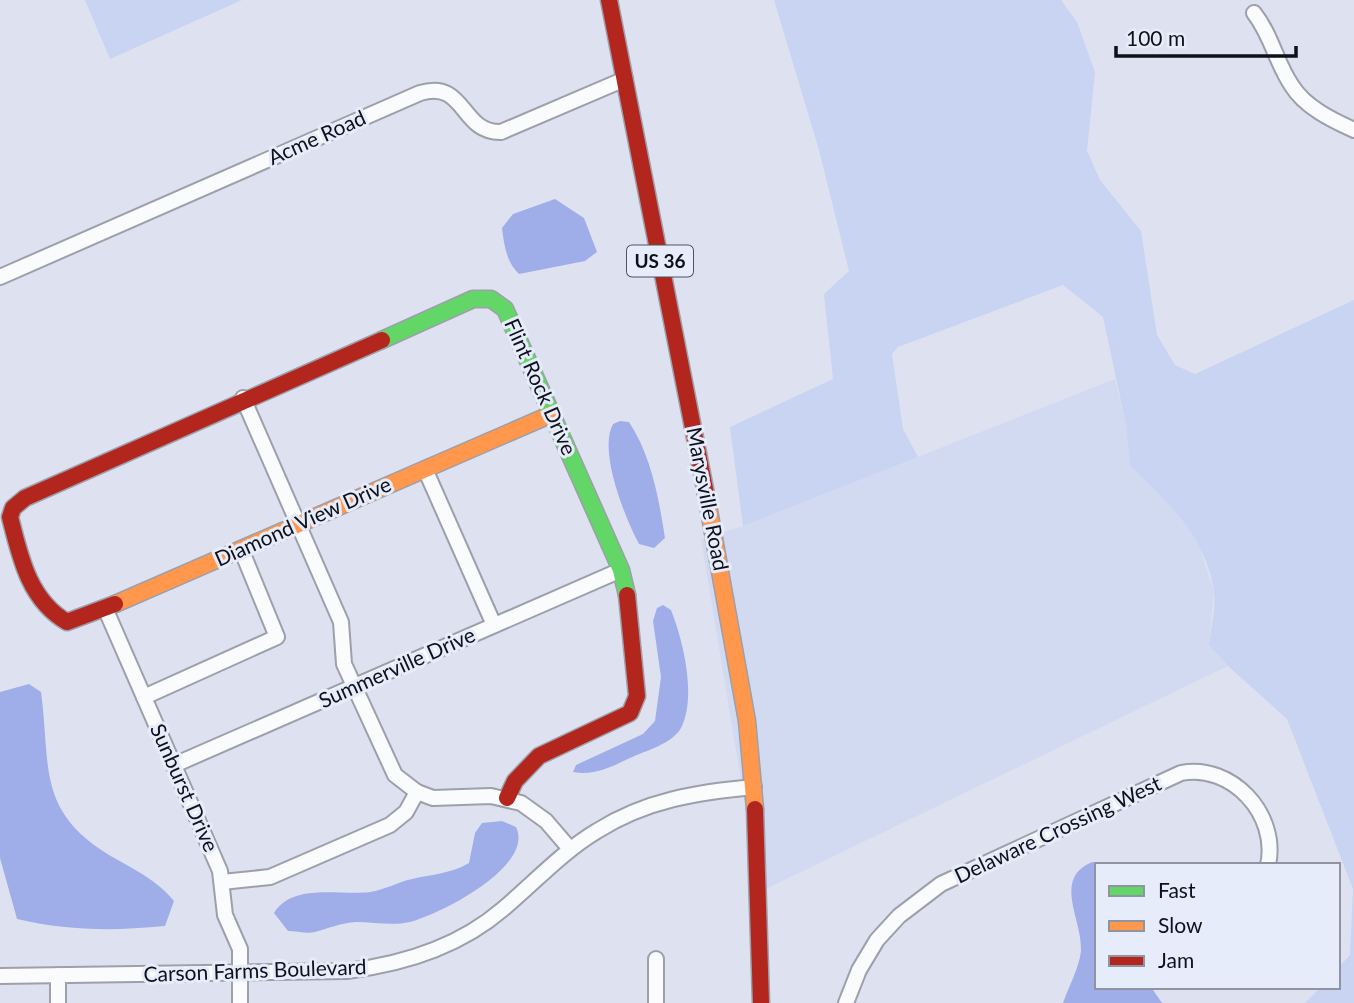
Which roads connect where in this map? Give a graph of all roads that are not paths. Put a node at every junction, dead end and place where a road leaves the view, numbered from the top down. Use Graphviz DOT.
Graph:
graph roads {
  1 [pos="609,0"];
  2 [pos="1254,13"];
  3 [pos="625,79"];
  4 [pos="1354,130"];
  5 [pos="0,277"];
  6 [pos="243,398"];
  7 [pos="552,414"];
  8 [pos="425,469"];
  9 [pos="298,524"];
  10 [pos="241,549"];
  11 [pos="621,570"];
  12 [pos="105,608"];
  13 [pos="53,616"];
  14 [pos="494,625"];
  15 [pos="353,687"];
  16 [pos="144,697"];
  17 [pos="174,765"];
  18 [pos="754,787"];
  19 [pos="417,792"];
  20 [pos="507,798"];
  21 [pos="570,849"];
  22 [pos="1268,863"];
  23 [pos="222,882"];
  24 [pos="656,959"];
  25 [pos="240,973"];
  26 [pos="58,975"];
  27 [pos="0,976"];
  28 [pos="58,1003"];
  29 [pos="240,1003"];
  30 [pos="656,1003"];
  31 [pos="761,1003"];
  32 [pos="846,1003"];
  1 -- 3 [label="main road, Marysville Road / US 36"];
  2 -- 4 [label="street"];
  3 -- 5 [label="street, Acme Road"];
  3 -- 18 [label="main road, Marysville Road / US 36"];
  6 -- 7 [label="main road, Flint Rock Drive"];
  6 -- 9 [label="street"];
  6 -- 13 [label="main road, Flint Rock Drive"];
  7 -- 8 [label="main road, Diamond View Drive"];
  7 -- 11 [label="main road, Flint Rock Drive"];
  8 -- 9 [label="main road, Diamond View Drive"];
  8 -- 14 [label="street"];
  9 -- 10 [label="main road, Diamond View Drive"];
  9 -- 15 [label="street"];
  10 -- 12 [label="main road, Diamond View Drive"];
  10 -- 16 [label="street"];
  11 -- 14 [label="street, Summerville Drive"];
  11 -- 20 [label="main road, Flint Rock Drive"];
  12 -- 13 [label="main road, Diamond View Drive"];
  12 -- 16 [label="street, Sunburst Drive"];
  14 -- 15 [label="street, Summerville Drive"];
  15 -- 17 [label="street, Summerville Drive"];
  15 -- 19 [label="street"];
  16 -- 17 [label="street, Sunburst Drive"];
  17 -- 23 [label="street, Sunburst Drive"];
  18 -- 21 [label="street, Carson Farms Boulevard"];
  18 -- 31 [label="main road, Marysville Road / US 36"];
  19 -- 20 [label="street"];
  19 -- 23 [label="street"];
  20 -- 21 [label="street"];
  21 -- 25 [label="street, Carson Farms Boulevard"];
  22 -- 32 [label="street, Delaware Crossing West"];
  23 -- 25 [label="street, Sunburst Drive"];
  24 -- 30 [label="street"];
  25 -- 26 [label="street, Carson Farms Boulevard"];
  25 -- 29 [label="street, Sunburst Drive"];
  26 -- 27 [label="street, Carson Farms Boulevard"];
  26 -- 28 [label="street"];
}
